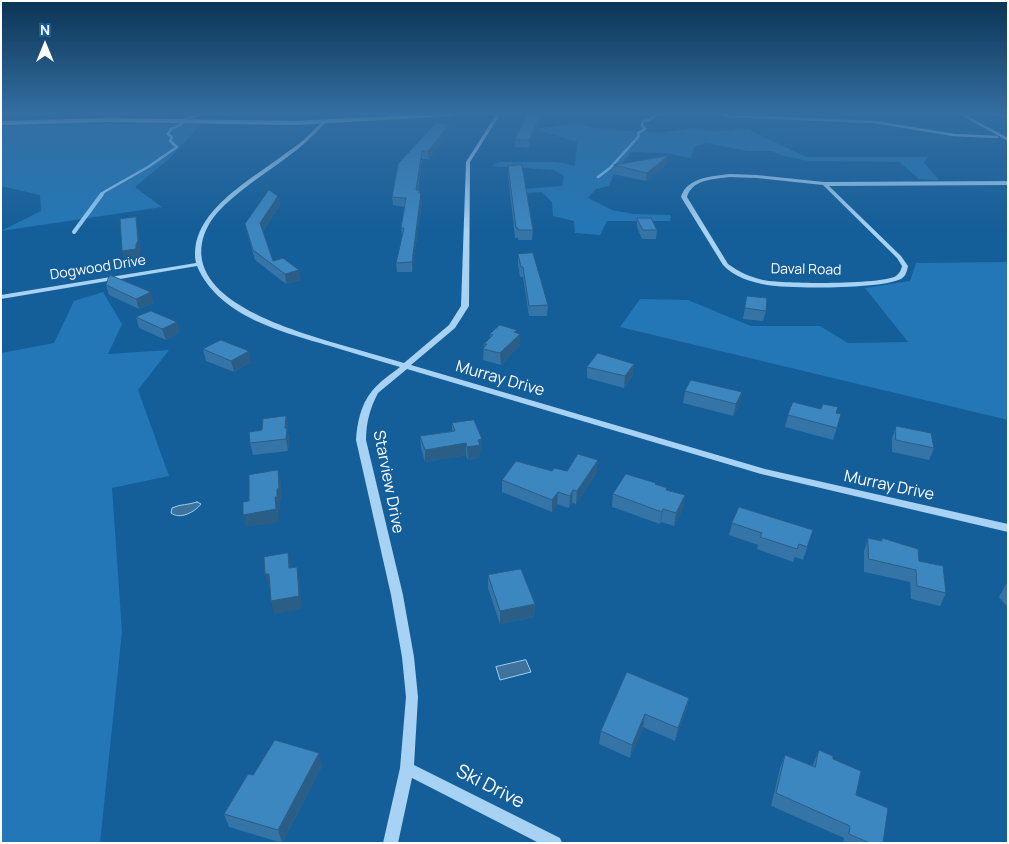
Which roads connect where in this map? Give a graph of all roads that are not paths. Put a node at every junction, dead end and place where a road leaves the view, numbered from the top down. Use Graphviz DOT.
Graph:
graph roads {
  1 [pos="286,153"];
  2 [pos="473,153"];
  3 [pos="1008,182"];
  4 [pos="824,184"];
  5 [pos="199,264"];
  6 [pos="1,297"];
  7 [pos="404,366"];
  8 [pos="1008,528"];
  9 [pos="407,768"];
  10 [pos="390,843"];
  11 [pos="555,843"];
  1 -- 5 [label="street"];
  2 -- 7 [label="street, Starview Drive"];
  3 -- 4 [label="street, Daval Road"];
  4 -- 4 [label="street, Daval Road"];
  5 -- 6 [label="street, Dogwood Drive"];
  5 -- 7 [label="street, Murray Drive"];
  7 -- 8 [label="street, Murray Drive"];
  7 -- 9 [label="street, Starview Drive"];
  9 -- 10 [label="street, Starview Drive"];
  9 -- 11 [label="street, Ski Drive"];
}
